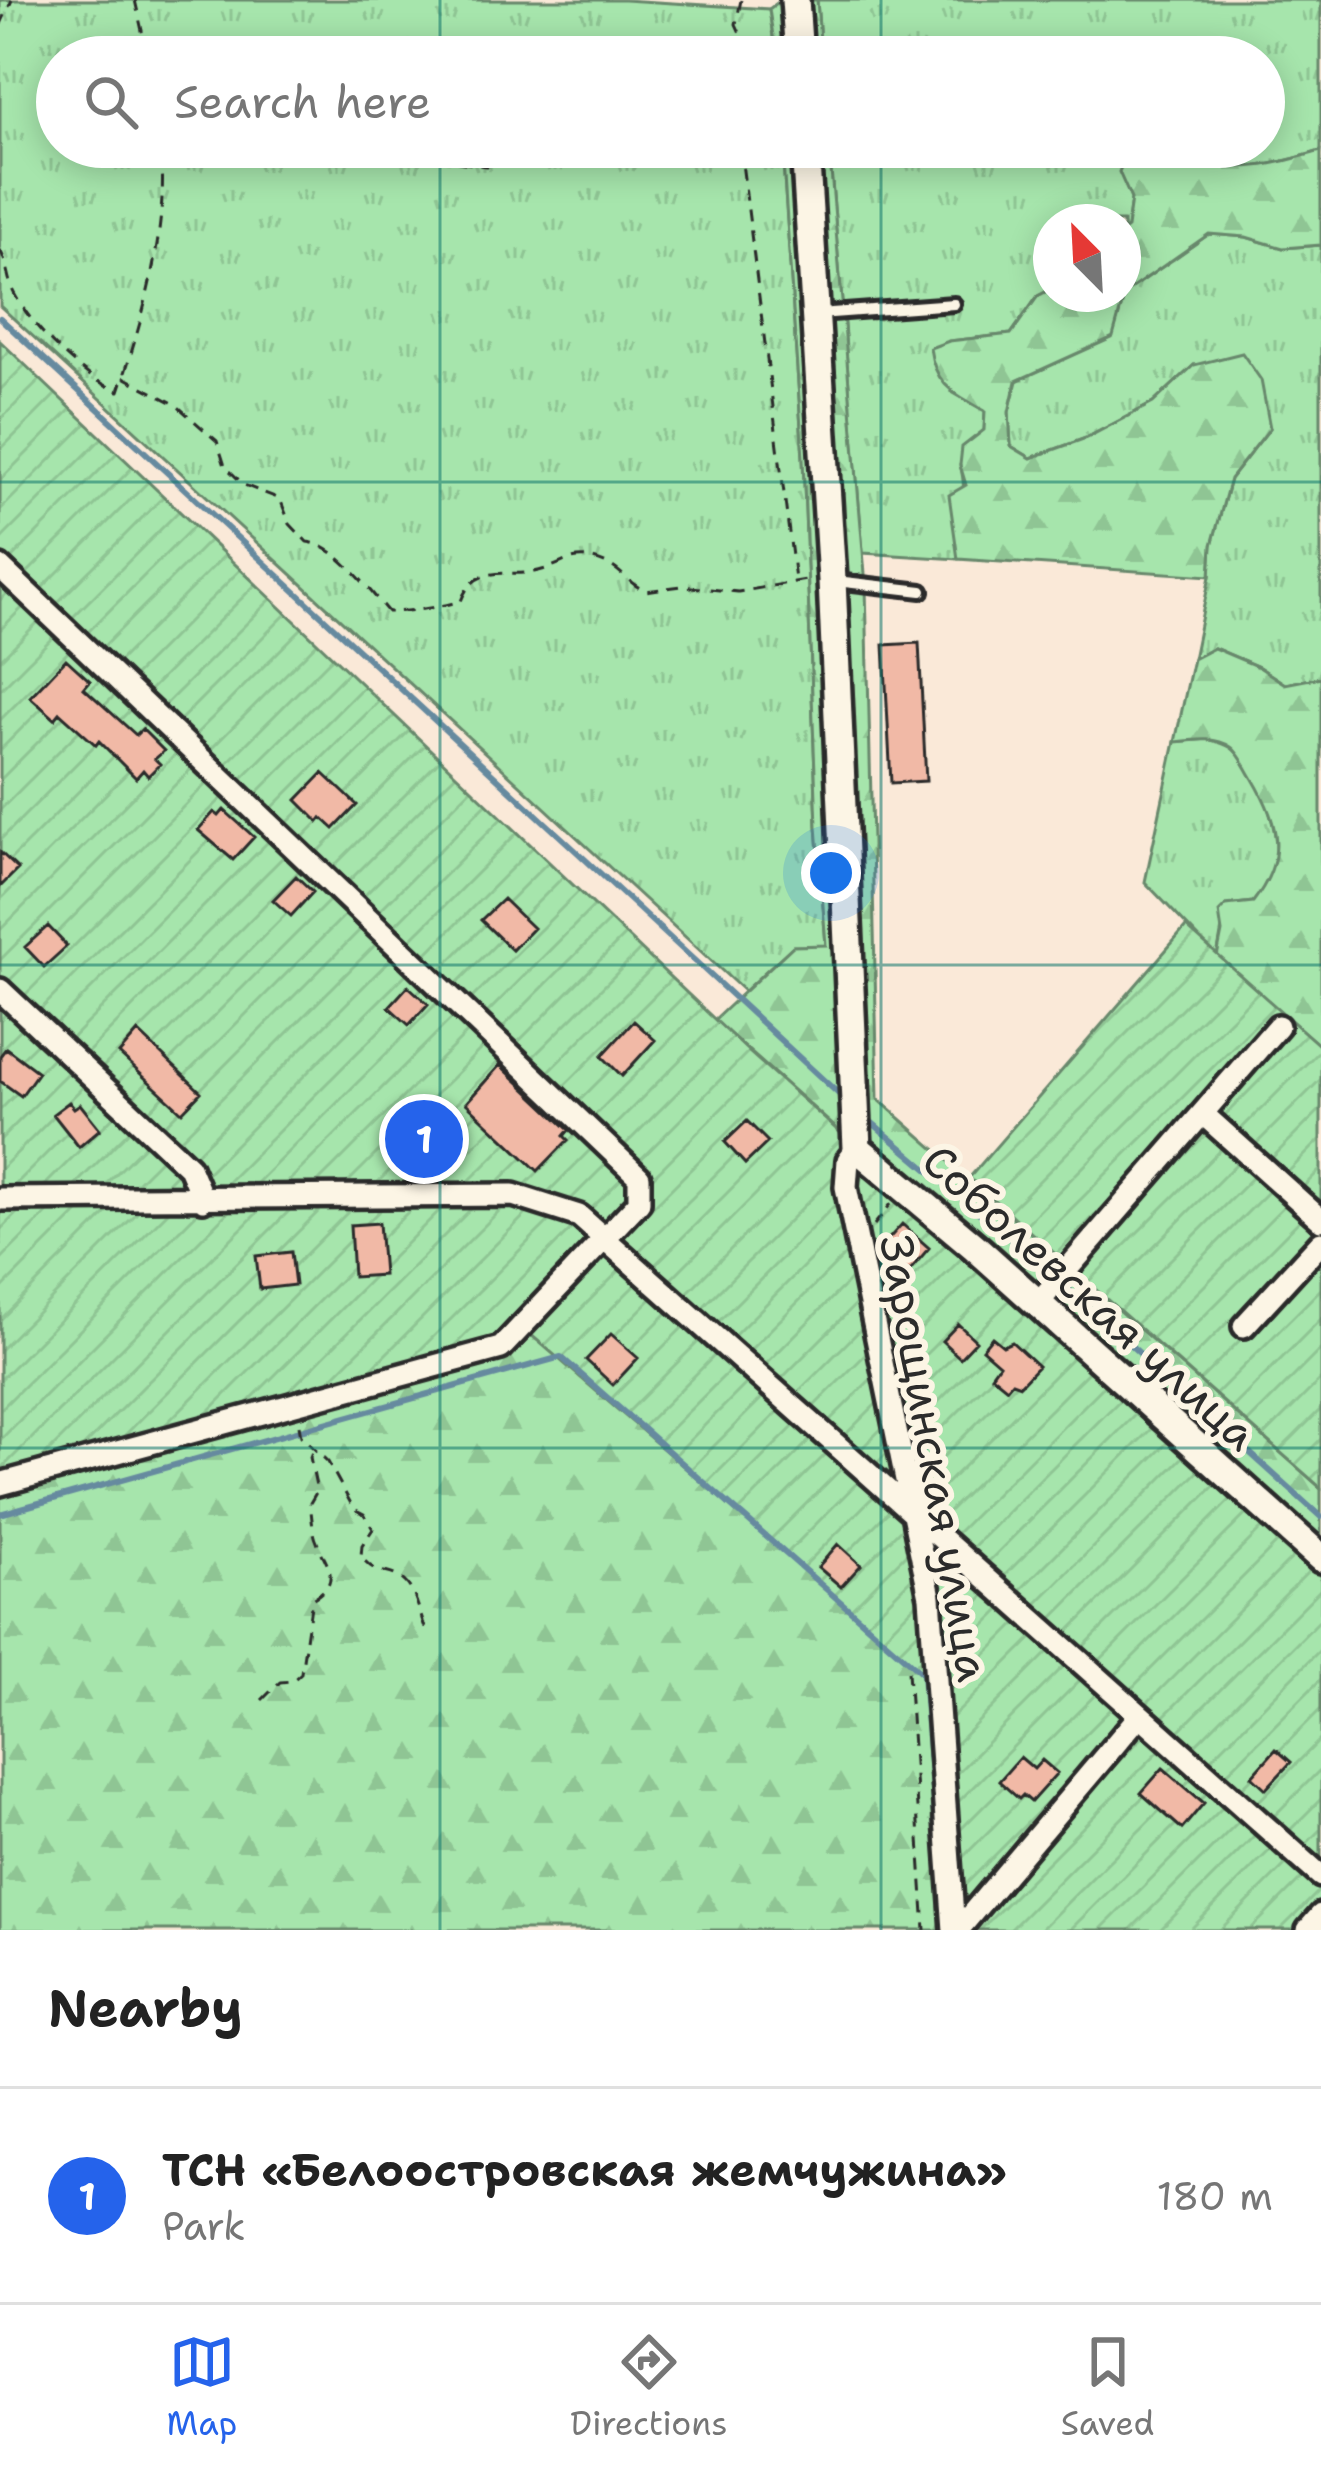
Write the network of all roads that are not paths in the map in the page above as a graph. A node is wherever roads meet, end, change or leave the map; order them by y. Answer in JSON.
{"nodes":[{"id":1,"x":795,"y":0,"type":"edge"},
{"id":2,"x":798,"y":36,"type":"edge"},
{"id":3,"x":806,"y":168,"type":"edge"},
{"id":4,"x":954,"y":304,"type":"dead end"},
{"id":5,"x":815,"y":314,"type":"junction"},
{"id":6,"x":0,"y":567,"type":"edge"},
{"id":7,"x":832,"y":580,"type":"junction"},
{"id":8,"x":922,"y":592,"type":"dead end"},
{"id":9,"x":0,"y":990,"type":"edge"},
{"id":10,"x":1278,"y":1026,"type":"dead end"},
{"id":11,"x":1203,"y":1114,"type":"junction"},
{"id":12,"x":857,"y":1148,"type":"junction"},
{"id":13,"x":0,"y":1199,"type":"edge"},
{"id":14,"x":203,"y":1200,"type":"junction"},
{"id":15,"x":1321,"y":1220,"type":"edge"},
{"id":16,"x":607,"y":1238,"type":"junction"},
{"id":17,"x":1321,"y":1242,"type":"edge"},
{"id":18,"x":1038,"y":1303,"type":"junction"},
{"id":19,"x":1244,"y":1326,"type":"dead end"},
{"id":20,"x":0,"y":1484,"type":"edge"},
{"id":21,"x":914,"y":1518,"type":"junction"},
{"id":22,"x":1321,"y":1558,"type":"edge"},
{"id":23,"x":1139,"y":1716,"type":"junction"},
{"id":24,"x":1321,"y":1876,"type":"edge"},
{"id":25,"x":1321,"y":1915,"type":"edge"},
{"id":26,"x":956,"y":1930,"type":"edge"},
{"id":27,"x":1308,"y":1930,"type":"edge"}],
"edges":[{"from":1,"to":2,"type":"street"},
{"from":3,"to":5,"type":"street"},
{"from":4,"to":5,"type":"lane"},
{"from":5,"to":7,"type":"street"},
{"from":6,"to":16,"type":"street"},
{"from":7,"to":8,"type":"lane"},
{"from":7,"to":12,"type":"street"},
{"from":9,"to":14,"type":"street"},
{"from":10,"to":11,"type":"street"},
{"from":11,"to":15,"type":"street"},
{"from":11,"to":18,"type":"street"},
{"from":12,"to":18,"type":"street","name":"Соболевская улица"},
{"from":12,"to":21,"type":"street","name":"Зарощинская улица"},
{"from":13,"to":14,"type":"street"},
{"from":14,"to":16,"type":"street"},
{"from":16,"to":20,"type":"street"},
{"from":16,"to":21,"type":"street"},
{"from":17,"to":19,"type":"street"},
{"from":18,"to":22,"type":"street","name":"Соболевская улица"},
{"from":21,"to":23,"type":"street"},
{"from":21,"to":26,"type":"street","name":"Зарощинская улица"},
{"from":23,"to":24,"type":"street"},
{"from":23,"to":26,"type":"street"},
{"from":25,"to":27,"type":"street"}]}
